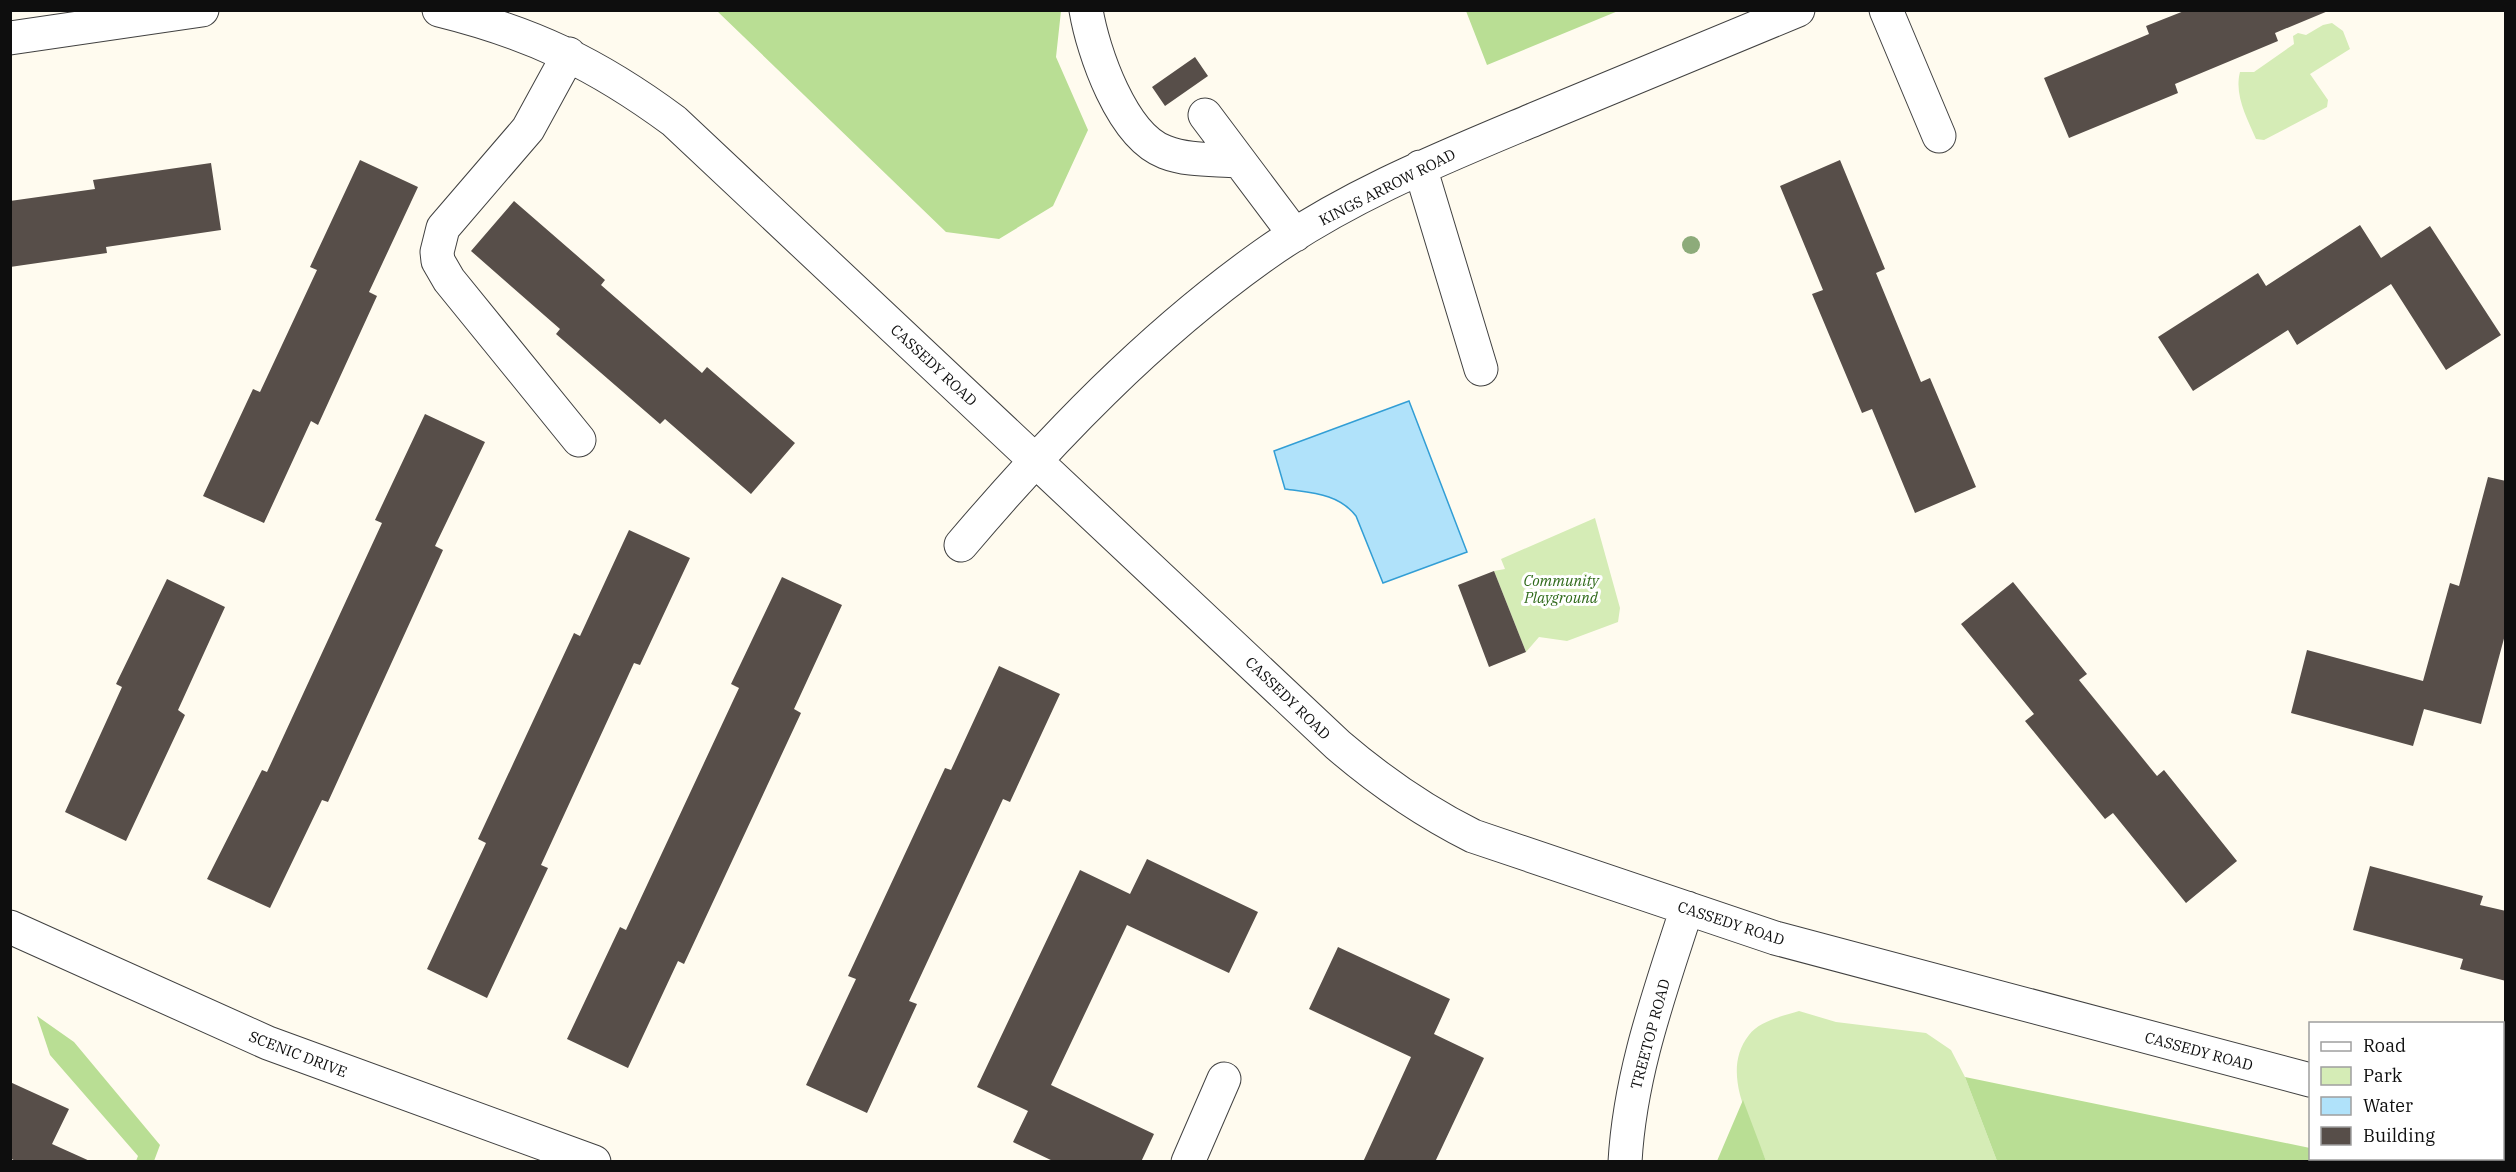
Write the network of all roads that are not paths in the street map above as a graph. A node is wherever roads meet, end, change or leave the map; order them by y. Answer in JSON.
{"nodes":[{"id":1,"x":202,"y":10,"type":"edge"},
{"id":2,"x":439,"y":10,"type":"edge"},
{"id":3,"x":1086,"y":10,"type":"edge"},
{"id":4,"x":1798,"y":10,"type":"edge"},
{"id":5,"x":1886,"y":10,"type":"edge"},
{"id":6,"x":1729,"y":23,"type":"edge"},
{"id":7,"x":10,"y":38,"type":"edge"},
{"id":8,"x":569,"y":54,"type":"junction"},
{"id":9,"x":1205,"y":115,"type":"dead end"},
{"id":10,"x":1939,"y":136,"type":"dead end"},
{"id":11,"x":1238,"y":161,"type":"junction"},
{"id":12,"x":1420,"y":167,"type":"junction"},
{"id":13,"x":1295,"y":235,"type":"junction"},
{"id":14,"x":1481,"y":369,"type":"dead end"},
{"id":15,"x":579,"y":440,"type":"dead end"},
{"id":16,"x":1035,"y":459,"type":"junction"},
{"id":17,"x":961,"y":545,"type":"dead end"},
{"id":18,"x":1687,"y":908,"type":"junction"},
{"id":19,"x":10,"y":927,"type":"edge"},
{"id":20,"x":1224,"y":1078,"type":"dead end"},
{"id":21,"x":2309,"y":1080,"type":"edge"},
{"id":22,"x":553,"y":1156,"type":"edge"},
{"id":23,"x":594,"y":1161,"type":"edge"},
{"id":24,"x":1188,"y":1161,"type":"edge"},
{"id":25,"x":1625,"y":1161,"type":"edge"}],
"edges":[{"from":1,"to":7,"type":"street"},
{"from":2,"to":8,"type":"street","name":"CASSEDY ROAD"},
{"from":3,"to":11,"type":"street"},
{"from":4,"to":6,"type":"street","name":"KINGS ARROW ROAD"},
{"from":5,"to":10,"type":"street"},
{"from":6,"to":12,"type":"street","name":"KINGS ARROW ROAD"},
{"from":8,"to":15,"type":"street"},
{"from":8,"to":16,"type":"street","name":"CASSEDY ROAD"},
{"from":9,"to":11,"type":"street"},
{"from":11,"to":13,"type":"street"},
{"from":12,"to":13,"type":"street","name":"KINGS ARROW ROAD"},
{"from":12,"to":14,"type":"street"},
{"from":13,"to":16,"type":"street","name":"KINGS ARROW ROAD"},
{"from":16,"to":17,"type":"street","name":"KINGS ARROW ROAD"},
{"from":16,"to":18,"type":"street","name":"CASSEDY ROAD"},
{"from":18,"to":21,"type":"street","name":"CASSEDY ROAD"},
{"from":18,"to":25,"type":"street","name":"TREETOP ROAD"},
{"from":19,"to":22,"type":"street","name":"SCENIC DRIVE"},
{"from":20,"to":24,"type":"street"},
{"from":22,"to":23,"type":"street","name":"SCENIC DRIVE"}]}
